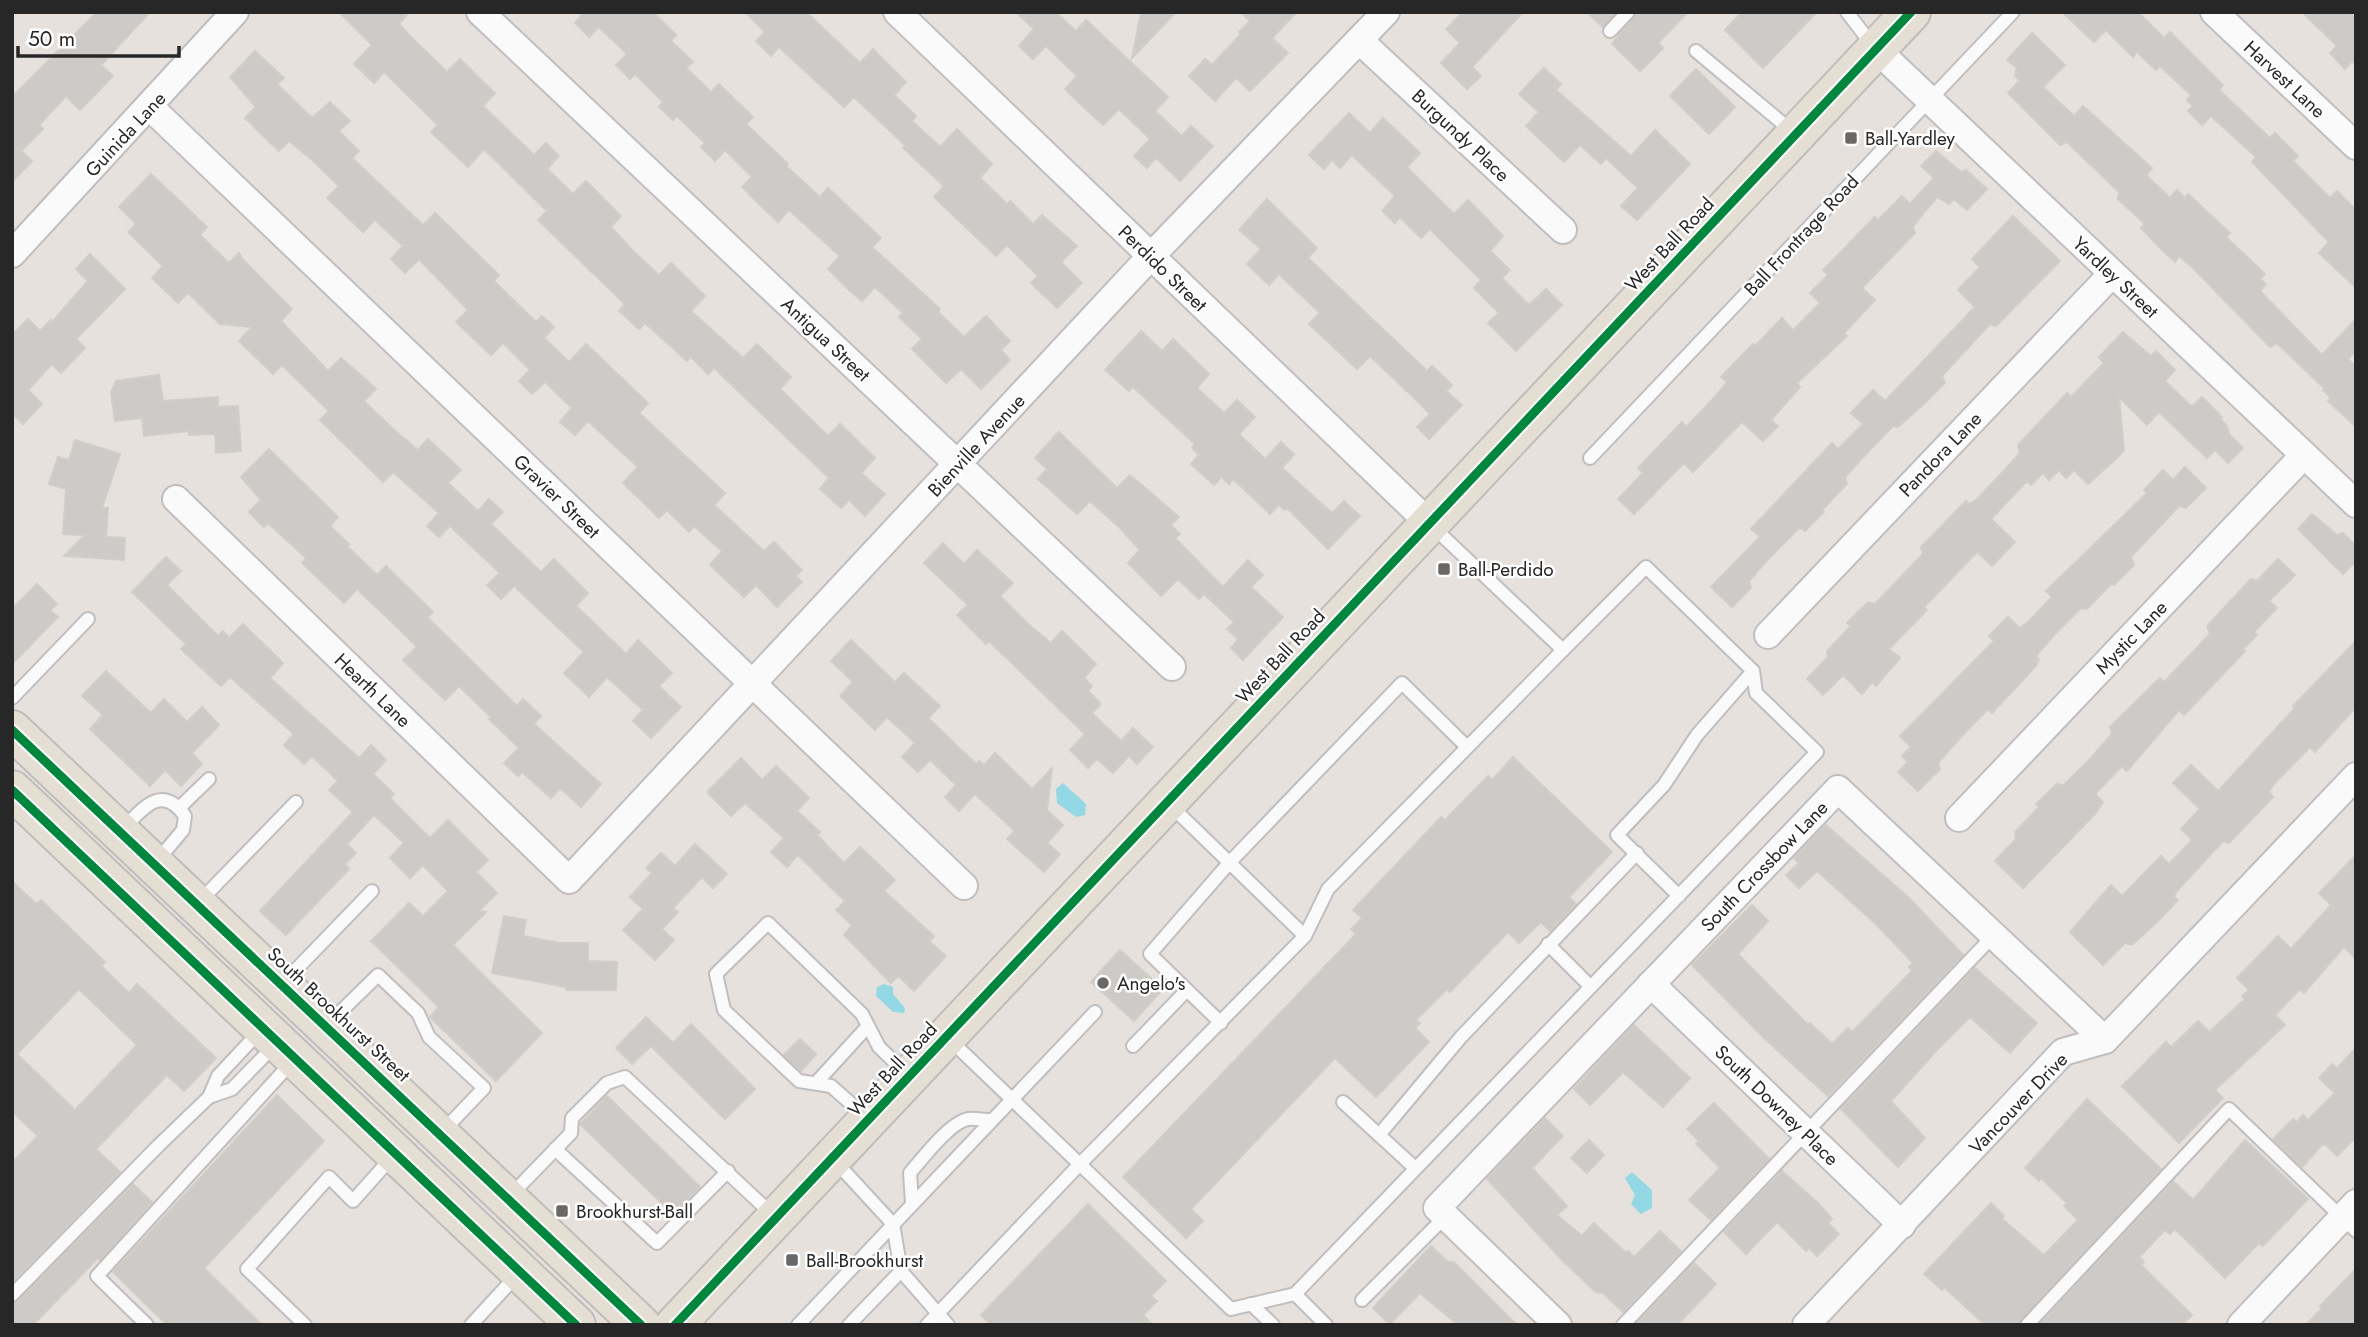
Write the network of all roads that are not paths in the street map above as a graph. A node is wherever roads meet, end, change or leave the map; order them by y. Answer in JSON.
{"nodes":[{"id":1,"x":235,"y":12,"type":"edge"},
{"id":2,"x":480,"y":12,"type":"edge"},
{"id":3,"x":897,"y":12,"type":"edge"},
{"id":4,"x":1386,"y":12,"type":"edge"},
{"id":5,"x":1628,"y":12,"type":"edge"},
{"id":6,"x":1847,"y":12,"type":"edge"},
{"id":7,"x":1911,"y":12,"type":"edge"},
{"id":8,"x":2013,"y":12,"type":"edge"},
{"id":9,"x":2214,"y":12,"type":"edge"},
{"id":10,"x":1610,"y":31,"type":"dead end"},
{"id":11,"x":1359,"y":40,"type":"junction"},
{"id":12,"x":1876,"y":49,"type":"junction"},
{"id":13,"x":1696,"y":51,"type":"dead end"},
{"id":14,"x":1929,"y":100,"type":"junction"},
{"id":15,"x":150,"y":107,"type":"junction"},
{"id":16,"x":1796,"y":134,"type":"junction"},
{"id":17,"x":2356,"y":146,"type":"edge"},
{"id":18,"x":1563,"y":230,"type":"dead end"},
{"id":19,"x":12,"y":254,"type":"edge"},
{"id":20,"x":1151,"y":256,"type":"junction"},
{"id":21,"x":2112,"y":274,"type":"junction"},
{"id":22,"x":2304,"y":455,"type":"junction"},
{"id":23,"x":1590,"y":458,"type":"dead end"},
{"id":24,"x":959,"y":464,"type":"junction"},
{"id":25,"x":176,"y":499,"type":"dead end"},
{"id":26,"x":2356,"y":504,"type":"edge"},
{"id":27,"x":1429,"y":523,"type":"junction"},
{"id":28,"x":88,"y":619,"type":"dead end"},
{"id":29,"x":1768,"y":635,"type":"dead end"},
{"id":30,"x":1563,"y":650,"type":"junction"},
{"id":31,"x":1172,"y":667,"type":"dead end"},
{"id":32,"x":1754,"y":671,"type":"junction"},
{"id":33,"x":753,"y":684,"type":"junction"},
{"id":34,"x":12,"y":698,"type":"edge"},
{"id":35,"x":12,"y":730,"type":"edge"},
{"id":36,"x":1467,"y":747,"type":"junction"},
{"id":37,"x":2356,"y":776,"type":"edge"},
{"id":38,"x":209,"y":779,"type":"dead end"},
{"id":39,"x":12,"y":780,"type":"edge"},
{"id":40,"x":12,"y":790,"type":"edge"},
{"id":41,"x":296,"y":802,"type":"dead end"},
{"id":42,"x":1167,"y":802,"type":"junction"},
{"id":43,"x":179,"y":808,"type":"junction"},
{"id":44,"x":1959,"y":818,"type":"dead end"},
{"id":45,"x":121,"y":832,"type":"junction"},
{"id":46,"x":1637,"y":853,"type":"junction"},
{"id":47,"x":1230,"y":862,"type":"junction"},
{"id":48,"x":154,"y":863,"type":"junction"},
{"id":49,"x":569,"y":880,"type":"joint"},
{"id":50,"x":964,"y":886,"type":"dead end"},
{"id":51,"x":372,"y":891,"type":"dead end"},
{"id":52,"x":1679,"y":896,"type":"junction"},
{"id":53,"x":197,"y":904,"type":"junction"},
{"id":54,"x":1994,"y":935,"type":"junction"},
{"id":55,"x":1305,"y":936,"type":"junction"},
{"id":56,"x":1548,"y":944,"type":"junction"},
{"id":57,"x":282,"y":984,"type":"junction"},
{"id":58,"x":1651,"y":984,"type":"junction"},
{"id":59,"x":1590,"y":986,"type":"junction"},
{"id":60,"x":1187,"y":990,"type":"junction"},
{"id":61,"x":1096,"y":1012,"type":"dead end"},
{"id":62,"x":1221,"y":1023,"type":"junction"},
{"id":63,"x":326,"y":1026,"type":"junction"},
{"id":64,"x":868,"y":1026,"type":"junction"},
{"id":65,"x":947,"y":1037,"type":"junction"},
{"id":66,"x":2105,"y":1040,"type":"junction"},
{"id":67,"x":278,"y":1043,"type":"junction"},
{"id":68,"x":1133,"y":1046,"type":"dead end"},
{"id":69,"x":909,"y":1076,"type":"junction"},
{"id":70,"x":816,"y":1083,"type":"junction"},
{"id":71,"x":209,"y":1097,"type":"junction"},
{"id":72,"x":1011,"y":1098,"type":"junction"},
{"id":73,"x":1343,"y":1102,"type":"dead end"},
{"id":74,"x":869,"y":1119,"type":"junction"},
{"id":75,"x":990,"y":1120,"type":"junction"},
{"id":76,"x":1806,"y":1133,"type":"junction"},
{"id":77,"x":440,"y":1134,"type":"junction"},
{"id":78,"x":1379,"y":1135,"type":"junction"},
{"id":79,"x":555,"y":1149,"type":"junction"},
{"id":80,"x":394,"y":1154,"type":"junction"},
{"id":81,"x":832,"y":1158,"type":"junction"},
{"id":82,"x":1079,"y":1165,"type":"junction"},
{"id":83,"x":1415,"y":1168,"type":"junction"},
{"id":84,"x":728,"y":1171,"type":"junction"},
{"id":85,"x":508,"y":1198,"type":"junction"},
{"id":86,"x":912,"y":1203,"type":"junction"},
{"id":87,"x":1441,"y":1213,"type":"junction"},
{"id":88,"x":2351,"y":1217,"type":"edge"},
{"id":89,"x":776,"y":1218,"type":"junction"},
{"id":90,"x":893,"y":1224,"type":"junction"},
{"id":91,"x":1902,"y":1225,"type":"junction"},
{"id":92,"x":901,"y":1271,"type":"junction"},
{"id":93,"x":520,"y":1272,"type":"junction"},
{"id":94,"x":1295,"y":1294,"type":"junction"},
{"id":95,"x":12,"y":1295,"type":"edge"},
{"id":96,"x":1362,"y":1300,"type":"dead end"},
{"id":97,"x":1251,"y":1304,"type":"junction"},
{"id":98,"x":937,"y":1315,"type":"junction"},
{"id":99,"x":147,"y":1325,"type":"edge"},
{"id":100,"x":304,"y":1325,"type":"edge"},
{"id":101,"x":471,"y":1325,"type":"edge"},
{"id":102,"x":576,"y":1325,"type":"edge"},
{"id":103,"x":640,"y":1325,"type":"edge"},
{"id":104,"x":675,"y":1325,"type":"edge"},
{"id":105,"x":798,"y":1325,"type":"edge"},
{"id":106,"x":849,"y":1325,"type":"edge"},
{"id":107,"x":927,"y":1325,"type":"edge"},
{"id":108,"x":948,"y":1325,"type":"edge"},
{"id":109,"x":1273,"y":1325,"type":"edge"},
{"id":110,"x":1326,"y":1325,"type":"edge"},
{"id":111,"x":1558,"y":1325,"type":"edge"},
{"id":112,"x":1623,"y":1325,"type":"edge"},
{"id":113,"x":1806,"y":1325,"type":"edge"},
{"id":114,"x":2027,"y":1325,"type":"edge"},
{"id":115,"x":2241,"y":1325,"type":"edge"}],
"edges":[{"from":1,"to":15,"type":"street","name":"Guinida Lane"},
{"from":2,"to":24,"type":"street","name":"Antigua Street"},
{"from":3,"to":20,"type":"street","name":"Perdido Street"},
{"from":4,"to":11,"type":"street","name":"Bienville Avenue"},
{"from":5,"to":10,"type":"lane"},
{"from":6,"to":12,"type":"lane"},
{"from":7,"to":12,"type":"main road","name":"West Ball Road"},
{"from":8,"to":14,"type":"lane","name":"Ball Frontrage Road"},
{"from":9,"to":17,"type":"street","name":"Harvest Lane"},
{"from":11,"to":18,"type":"street","name":"Burgundy Place"},
{"from":11,"to":20,"type":"street","name":"Bienville Avenue"},
{"from":12,"to":14,"type":"street","name":"Yardley Street"},
{"from":12,"to":16,"type":"main road","name":"West Ball Road"},
{"from":13,"to":16,"type":"lane"},
{"from":14,"to":21,"type":"street","name":"Yardley Street"},
{"from":14,"to":23,"type":"lane","name":"Ball Frontrage Road"},
{"from":15,"to":19,"type":"street","name":"Guinida Lane"},
{"from":15,"to":33,"type":"street","name":"Gravier Street"},
{"from":16,"to":27,"type":"main road","name":"West Ball Road"},
{"from":20,"to":24,"type":"street","name":"Bienville Avenue"},
{"from":20,"to":27,"type":"street","name":"Perdido Street"},
{"from":21,"to":22,"type":"street","name":"Yardley Street"},
{"from":21,"to":29,"type":"street","name":"Pandora Lane"},
{"from":22,"to":26,"type":"street","name":"Yardley Street"},
{"from":22,"to":44,"type":"street","name":"Mystic Lane"},
{"from":24,"to":31,"type":"street","name":"Antigua Street"},
{"from":24,"to":33,"type":"street","name":"Bienville Avenue"},
{"from":25,"to":49,"type":"street","name":"Hearth Lane"},
{"from":27,"to":30,"type":"lane"},
{"from":27,"to":42,"type":"main road","name":"West Ball Road"},
{"from":28,"to":34,"type":"lane"},
{"from":30,"to":32,"type":"lane"},
{"from":30,"to":36,"type":"lane"},
{"from":32,"to":46,"type":"lane"},
{"from":32,"to":52,"type":"lane"},
{"from":33,"to":49,"type":"street","name":"Bienville Avenue"},
{"from":33,"to":50,"type":"street","name":"Gravier Street"},
{"from":35,"to":45,"type":"main road","name":"South Brookhurst Street"},
{"from":36,"to":47,"type":"lane"},
{"from":36,"to":55,"type":"lane"},
{"from":37,"to":66,"type":"street"},
{"from":38,"to":43,"type":"lane"},
{"from":39,"to":48,"type":"main road"},
{"from":40,"to":67,"type":"main road"},
{"from":41,"to":53,"type":"lane"},
{"from":42,"to":47,"type":"lane"},
{"from":42,"to":65,"type":"main road","name":"West Ball Road"},
{"from":43,"to":45,"type":"lane"},
{"from":43,"to":48,"type":"lane"},
{"from":45,"to":48,"type":"main road","name":"South Brookhurst Street"},
{"from":46,"to":52,"type":"lane"},
{"from":46,"to":56,"type":"lane"},
{"from":47,"to":55,"type":"lane"},
{"from":47,"to":60,"type":"lane"},
{"from":48,"to":53,"type":"main road","name":"South Brookhurst Street"},
{"from":51,"to":57,"type":"lane"},
{"from":52,"to":59,"type":"lane"},
{"from":53,"to":57,"type":"main road","name":"South Brookhurst Street"},
{"from":54,"to":58,"type":"street","name":"South Crossbow Lane"},
{"from":54,"to":66,"type":"street","name":"South Crossbow Lane"},
{"from":54,"to":76,"type":"lane"},
{"from":55,"to":62,"type":"lane"},
{"from":56,"to":59,"type":"lane"},
{"from":56,"to":78,"type":"lane"},
{"from":57,"to":63,"type":"main road","name":"South Brookhurst Street"},
{"from":58,"to":76,"type":"street","name":"South Downey Place"},
{"from":58,"to":87,"type":"street","name":"South Crossbow Lane"},
{"from":59,"to":83,"type":"lane"},
{"from":60,"to":62,"type":"lane"},
{"from":60,"to":68,"type":"lane"},
{"from":61,"to":72,"type":"lane"},
{"from":62,"to":82,"type":"lane"},
{"from":63,"to":77,"type":"main road","name":"South Brookhurst Street"},
{"from":63,"to":77,"type":"lane"},
{"from":64,"to":69,"type":"lane"},
{"from":64,"to":70,"type":"lane"},
{"from":64,"to":70,"type":"lane"},
{"from":65,"to":69,"type":"main road","name":"West Ball Road"},
{"from":65,"to":72,"type":"lane"},
{"from":66,"to":91,"type":"street","name":"Vancouver Drive"},
{"from":67,"to":71,"type":"lane"},
{"from":67,"to":71,"type":"lane"},
{"from":67,"to":80,"type":"main road"},
{"from":67,"to":99,"type":"lane"},
{"from":69,"to":74,"type":"main road","name":"West Ball Road"},
{"from":70,"to":74,"type":"lane"},
{"from":71,"to":95,"type":"lane"},
{"from":72,"to":75,"type":"lane"},
{"from":72,"to":82,"type":"lane"},
{"from":73,"to":78,"type":"lane"},
{"from":74,"to":81,"type":"main road","name":"West Ball Road"},
{"from":75,"to":86,"type":"lane"},
{"from":75,"to":86,"type":"lane"},
{"from":76,"to":91,"type":"street","name":"South Downey Place"},
{"from":76,"to":112,"type":"lane"},
{"from":77,"to":85,"type":"main road","name":"South Brookhurst Street"},
{"from":78,"to":83,"type":"lane"},
{"from":79,"to":84,"type":"lane"},
{"from":79,"to":84,"type":"lane"},
{"from":79,"to":85,"type":"lane"},
{"from":80,"to":93,"type":"main road"},
{"from":80,"to":100,"type":"lane"},
{"from":81,"to":89,"type":"main road","name":"West Ball Road"},
{"from":81,"to":90,"type":"lane"},
{"from":82,"to":97,"type":"lane"},
{"from":82,"to":98,"type":"lane"},
{"from":83,"to":94,"type":"lane"},
{"from":84,"to":89,"type":"lane"},
{"from":85,"to":103,"type":"main road","name":"South Brookhurst Street"},
{"from":86,"to":90,"type":"lane"},
{"from":87,"to":96,"type":"lane"},
{"from":87,"to":111,"type":"street"},
{"from":88,"to":114,"type":"lane"},
{"from":88,"to":115,"type":"street"},
{"from":89,"to":104,"type":"main road","name":"West Ball Road"},
{"from":90,"to":92,"type":"lane"},
{"from":90,"to":105,"type":"lane"},
{"from":91,"to":113,"type":"street","name":"Vancouver Drive"},
{"from":92,"to":98,"type":"lane"},
{"from":92,"to":106,"type":"lane"},
{"from":93,"to":101,"type":"lane"},
{"from":93,"to":102,"type":"main road"},
{"from":94,"to":97,"type":"lane"},
{"from":94,"to":110,"type":"lane"},
{"from":97,"to":109,"type":"lane"},
{"from":98,"to":107,"type":"lane"},
{"from":98,"to":108,"type":"lane"}]}
